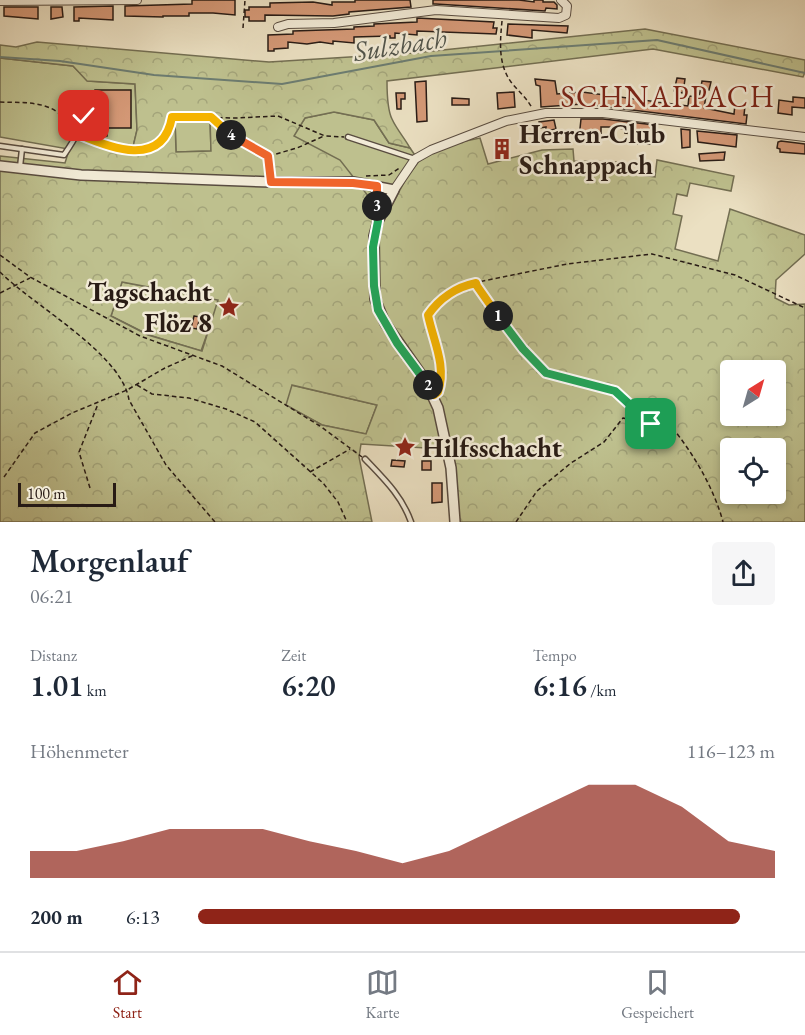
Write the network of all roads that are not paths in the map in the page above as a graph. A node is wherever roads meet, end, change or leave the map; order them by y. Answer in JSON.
{"nodes":[{"id":1,"x":137,"y":0,"type":"edge"},
{"id":2,"x":561,"y":0,"type":"edge"},
{"id":3,"x":0,"y":1,"type":"edge"},
{"id":4,"x":278,"y":27,"type":"dead end"},
{"id":5,"x":84,"y":107,"type":"dead end"},
{"id":6,"x":348,"y":137,"type":"road end"},
{"id":7,"x":805,"y":137,"type":"edge"},
{"id":8,"x":0,"y":146,"type":"edge"},
{"id":9,"x":22,"y":148,"type":"junction"},
{"id":10,"x":412,"y":158,"type":"junction"},
{"id":11,"x":0,"y":166,"type":"edge"},
{"id":12,"x":24,"y":168,"type":"junction"},
{"id":13,"x":394,"y":190,"type":"junction"},
{"id":14,"x":365,"y":459,"type":"road end"},
{"id":15,"x":411,"y":522,"type":"edge"},
{"id":16,"x":455,"y":522,"type":"edge"}],
"edges":[{"from":1,"to":3,"type":"street"},
{"from":2,"to":4,"type":"street"},
{"from":5,"to":9,"type":"lane"},
{"from":6,"to":10,"type":"lane"},
{"from":7,"to":10,"type":"street"},
{"from":8,"to":9,"type":"lane"},
{"from":9,"to":12,"type":"lane"},
{"from":10,"to":13,"type":"street"},
{"from":11,"to":12,"type":"street"},
{"from":12,"to":13,"type":"street"},
{"from":13,"to":16,"type":"street"},
{"from":14,"to":15,"type":"lane"}]}
